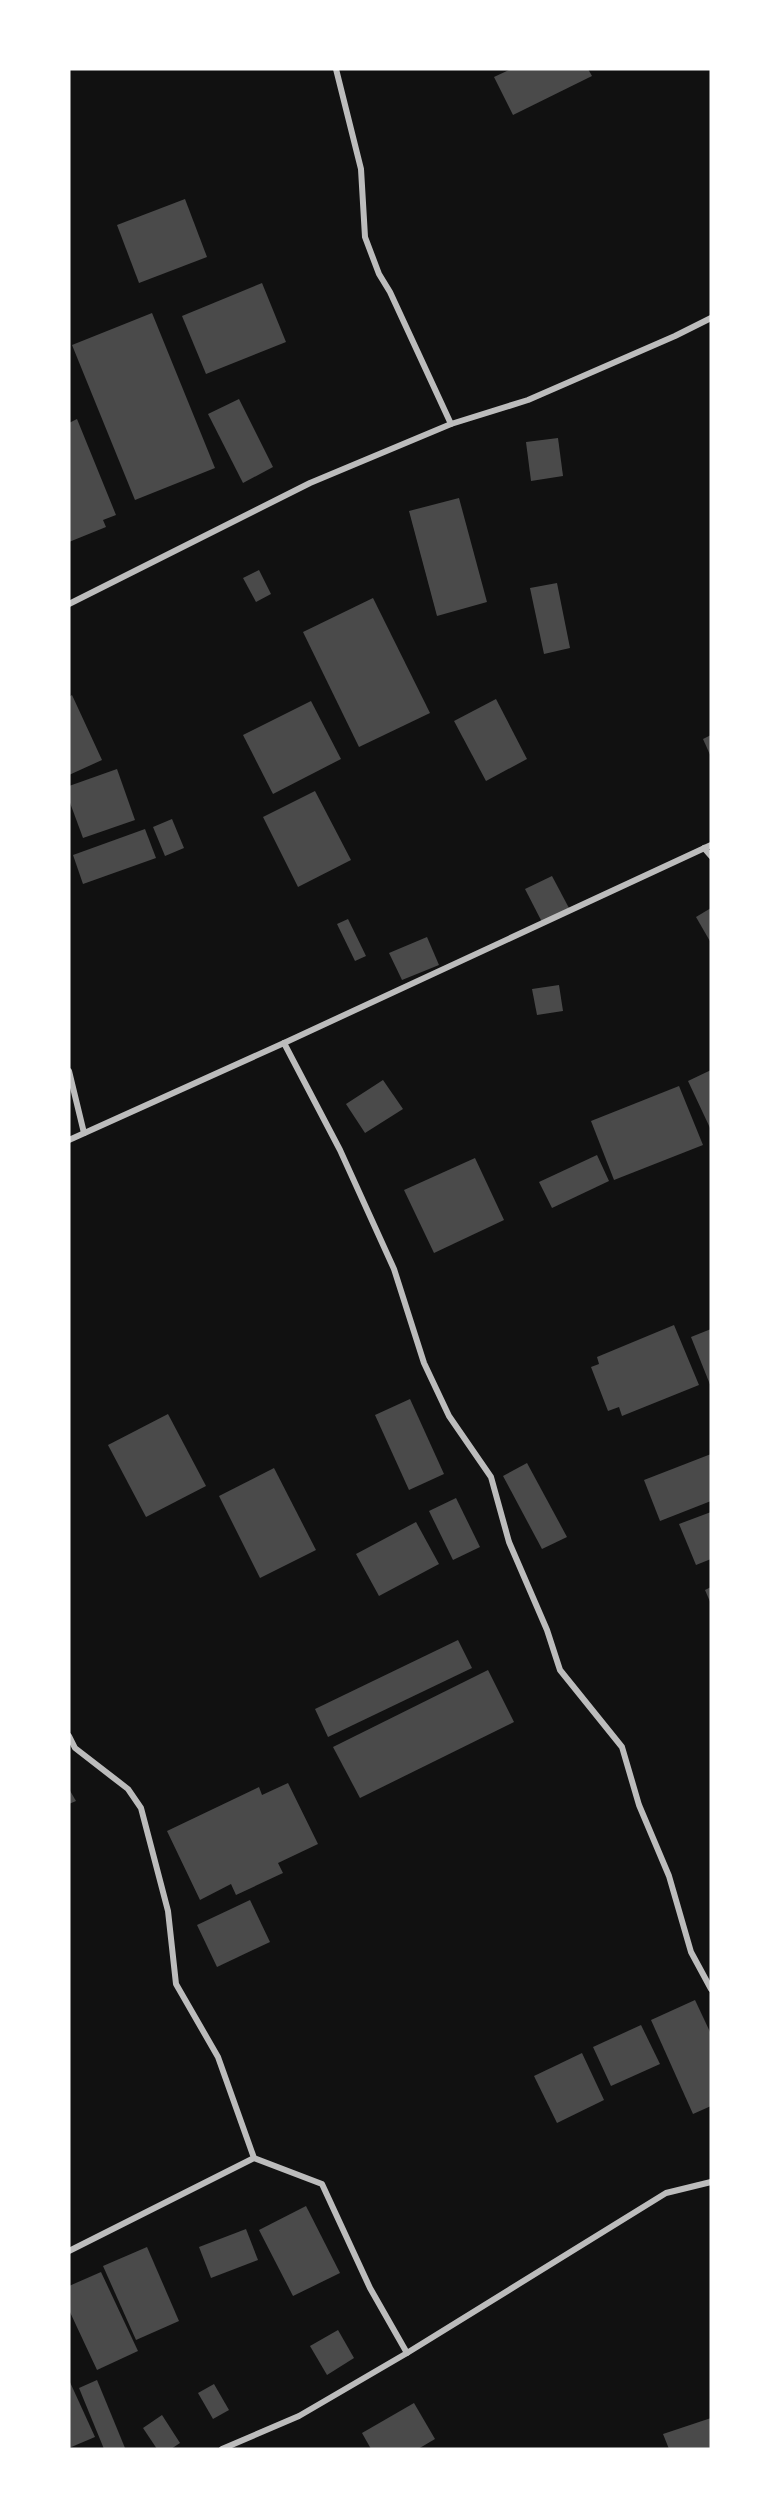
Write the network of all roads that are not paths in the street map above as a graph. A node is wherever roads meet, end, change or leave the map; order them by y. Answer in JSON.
{"nodes":[{"id":1,"x":336,"y":69,"type":"edge"},
{"id":2,"x":711,"y":318,"type":"edge"},
{"id":3,"x":451,"y":424,"type":"junction"},
{"id":4,"x":69,"y":604,"type":"edge"},
{"id":5,"x":711,"y":845,"type":"edge"},
{"id":6,"x":704,"y":848,"type":"junction"},
{"id":7,"x":711,"y":856,"type":"edge"},
{"id":8,"x":284,"y":1044,"type":"junction"},
{"id":9,"x":69,"y":1071,"type":"edge"},
{"id":10,"x":84,"y":1133,"type":"junction"},
{"id":11,"x":69,"y":1140,"type":"edge"},
{"id":12,"x":69,"y":1737,"type":"edge"},
{"id":13,"x":711,"y":1989,"type":"edge"},
{"id":14,"x":254,"y":2158,"type":"junction"},
{"id":15,"x":711,"y":2182,"type":"edge"},
{"id":16,"x":69,"y":2251,"type":"edge"},
{"id":17,"x":407,"y":2353,"type":"junction"},
{"id":18,"x":222,"y":2449,"type":"edge"}],
"edges":[{"from":1,"to":3,"type":"street"},
{"from":2,"to":3,"type":"street"},
{"from":3,"to":4,"type":"street"},
{"from":5,"to":6,"type":"street"},
{"from":6,"to":7,"type":"street"},
{"from":6,"to":8,"type":"street"},
{"from":8,"to":10,"type":"street"},
{"from":8,"to":13,"type":"street"},
{"from":9,"to":10,"type":"street"},
{"from":10,"to":11,"type":"street"},
{"from":12,"to":14,"type":"street"},
{"from":14,"to":16,"type":"street"},
{"from":14,"to":17,"type":"street"},
{"from":15,"to":17,"type":"street"},
{"from":17,"to":18,"type":"street"}]}
